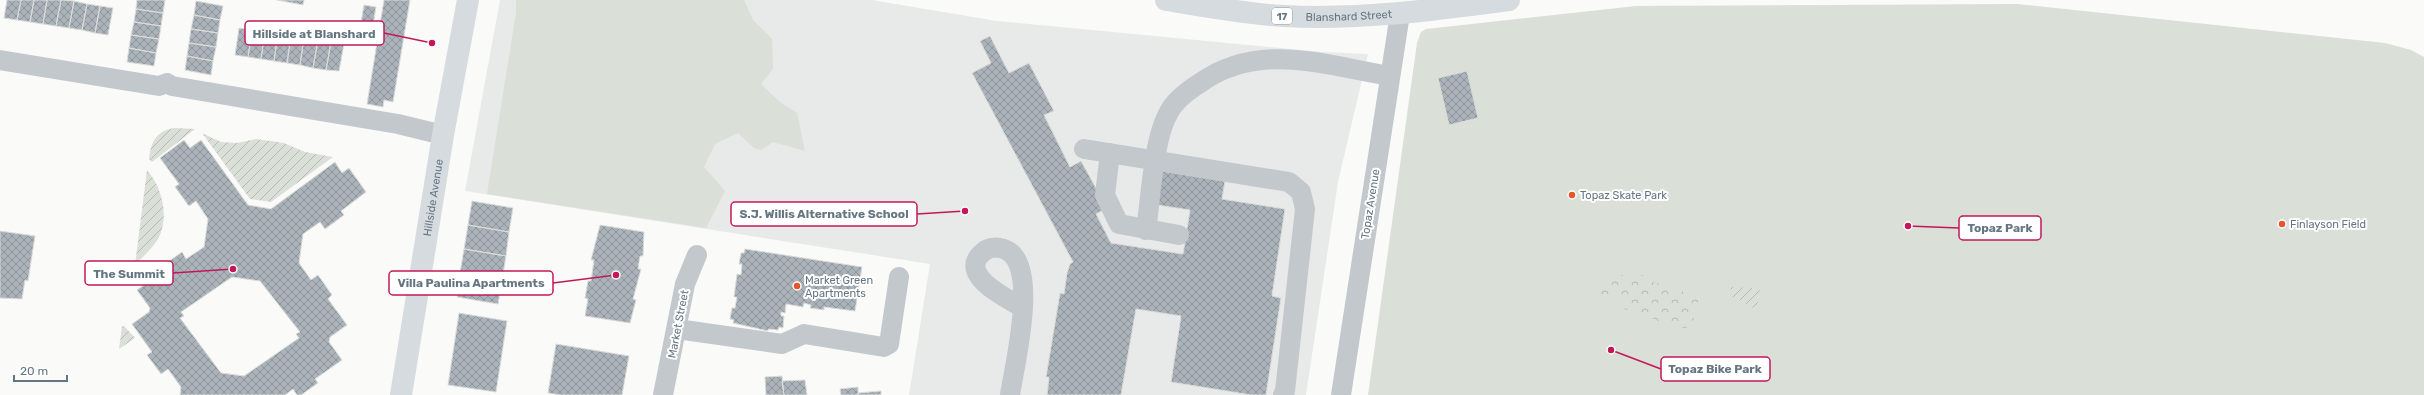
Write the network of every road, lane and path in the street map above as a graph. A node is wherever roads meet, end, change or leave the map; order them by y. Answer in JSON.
{"nodes":[{"id":1,"x":1166,"y":0,"type":"edge"},
{"id":2,"x":1509,"y":0,"type":"edge"},
{"id":3,"x":467,"y":3,"type":"edge"},
{"id":4,"x":1400,"y":14,"type":"junction"},
{"id":5,"x":0,"y":60,"type":"edge"},
{"id":6,"x":1390,"y":76,"type":"junction"},
{"id":7,"x":443,"y":135,"type":"junction"},
{"id":8,"x":1084,"y":149,"type":"dead end"},
{"id":9,"x":1110,"y":153,"type":"junction"},
{"id":10,"x":1156,"y":161,"type":"junction"},
{"id":11,"x":1146,"y":230,"type":"junction"},
{"id":12,"x":1179,"y":235,"type":"dead end"},
{"id":13,"x":697,"y":255,"type":"dead end"},
{"id":14,"x":899,"y":277,"type":"dead end"},
{"id":15,"x":1023,"y":308,"type":"dead end"},
{"id":16,"x":677,"y":329,"type":"junction"},
{"id":17,"x":401,"y":395,"type":"edge"},
{"id":18,"x":663,"y":395,"type":"edge"},
{"id":19,"x":1010,"y":395,"type":"edge"},
{"id":20,"x":1283,"y":395,"type":"edge"},
{"id":21,"x":1341,"y":395,"type":"edge"}],
"edges":[{"from":1,"to":4,"type":"main road","name":"Blanshard Street","number":"17"},
{"from":2,"to":4,"type":"main road","name":"Blanshard Street","number":"17"},
{"from":3,"to":7,"type":"main road","name":"Hillside Avenue"},
{"from":4,"to":6,"type":"street","name":"Topaz Avenue"},
{"from":5,"to":7,"type":"street"},
{"from":6,"to":10,"type":"street"},
{"from":6,"to":21,"type":"street","name":"Topaz Avenue"},
{"from":7,"to":17,"type":"main road","name":"Hillside Avenue"},
{"from":8,"to":9,"type":"street"},
{"from":9,"to":10,"type":"street"},
{"from":9,"to":11,"type":"street"},
{"from":10,"to":11,"type":"street"},
{"from":10,"to":20,"type":"street"},
{"from":11,"to":12,"type":"street"},
{"from":13,"to":16,"type":"street","name":"Market Street"},
{"from":14,"to":16,"type":"street"},
{"from":15,"to":19,"type":"street"},
{"from":16,"to":18,"type":"street","name":"Market Street"}]}
